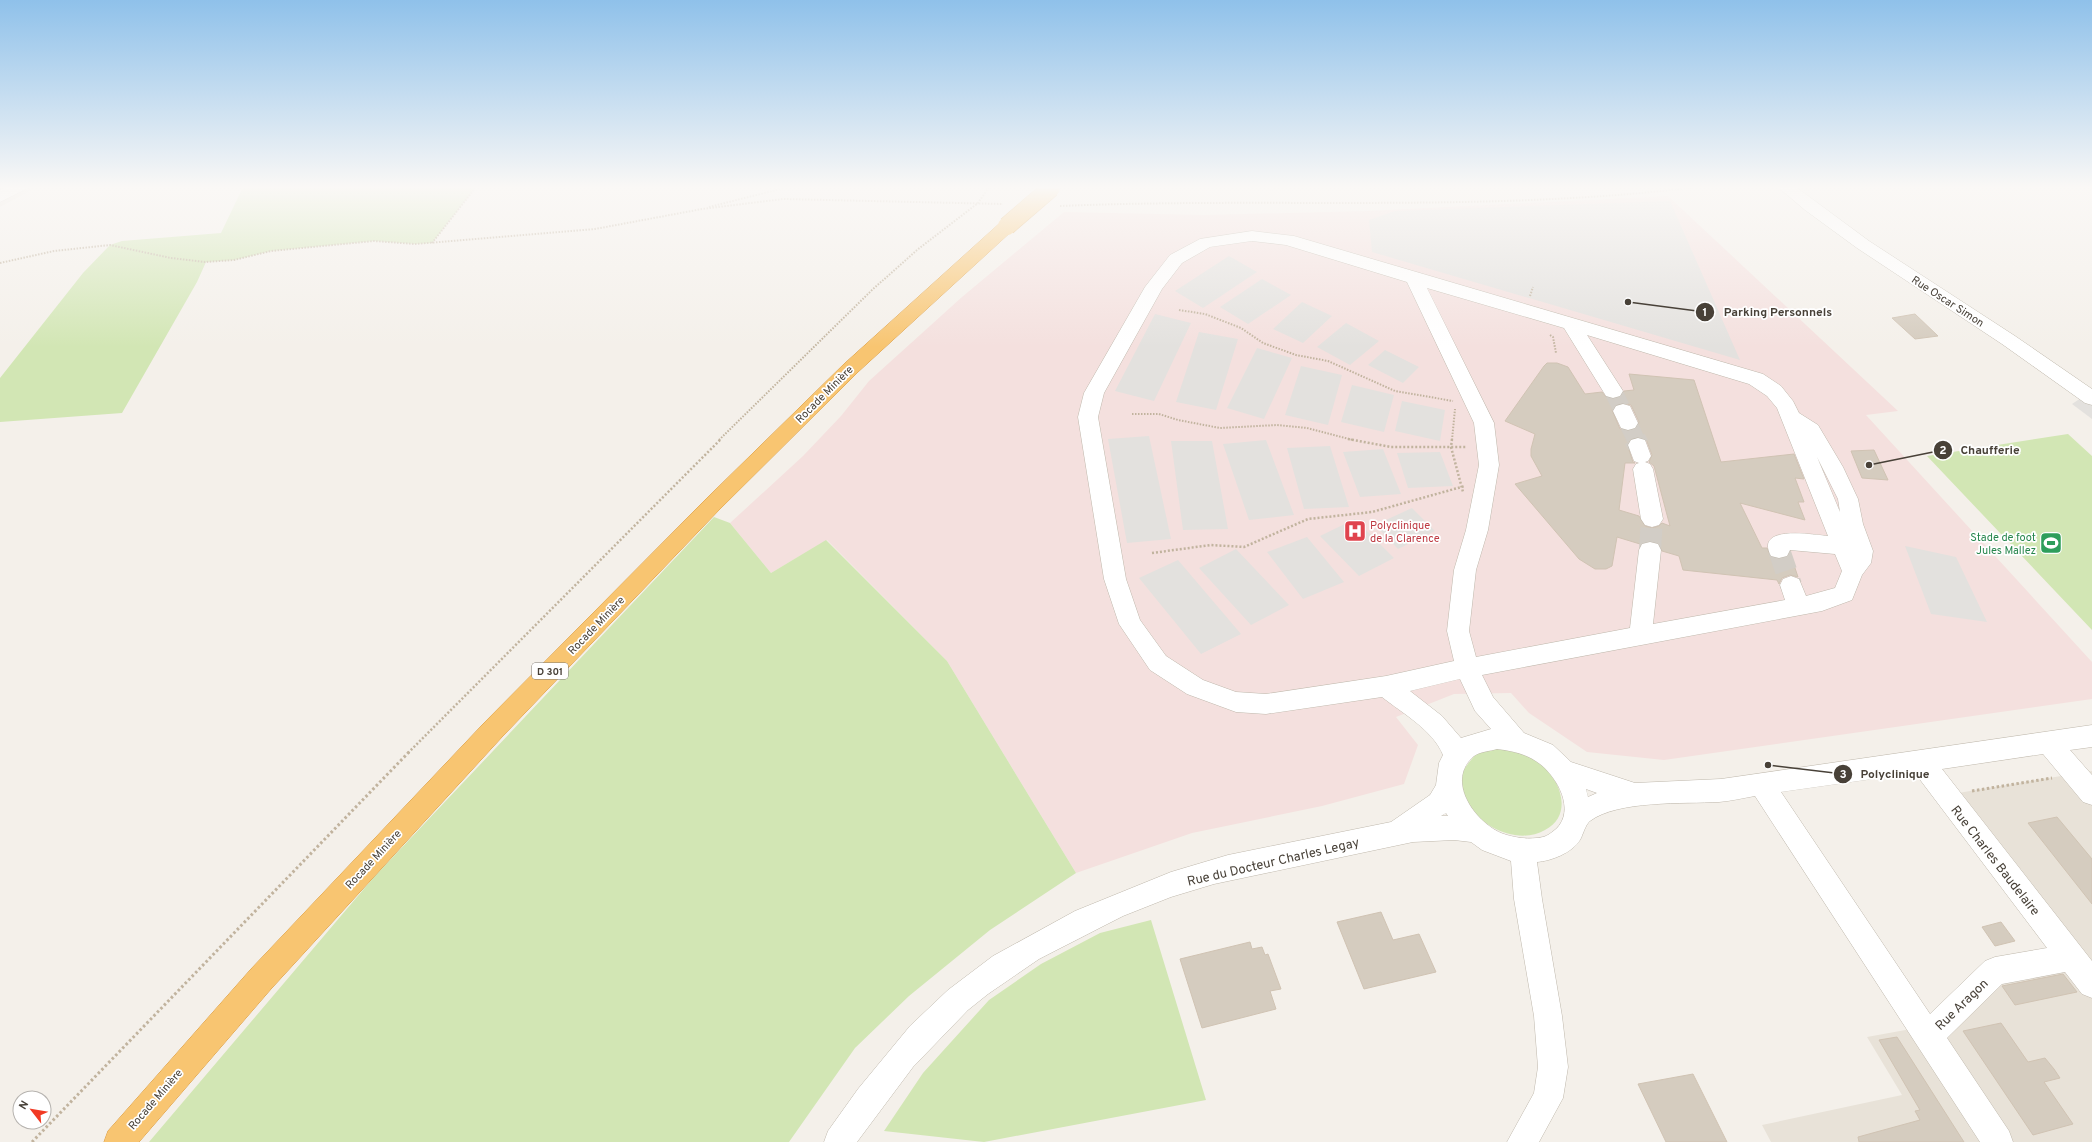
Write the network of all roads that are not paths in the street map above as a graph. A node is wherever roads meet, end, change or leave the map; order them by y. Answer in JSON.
{"nodes":[{"id":1,"x":983,"y":240,"type":"edge"},
{"id":2,"x":1224,"y":240,"type":"edge"},
{"id":3,"x":1289,"y":240,"type":"edge"},
{"id":4,"x":1856,"y":240,"type":"edge"},
{"id":5,"x":1414,"y":278,"type":"junction"},
{"id":6,"x":1570,"y":323,"type":"junction"},
{"id":7,"x":1613,"y":391,"type":"tunnel mouth"},
{"id":8,"x":2092,"y":398,"type":"edge"},
{"id":9,"x":1790,"y":416,"type":"junction"},
{"id":10,"x":1641,"y":457,"type":"tunnel mouth"},
{"id":11,"x":1652,"y":519,"type":"tunnel mouth"},
{"id":12,"x":1843,"y":546,"type":"junction"},
{"id":13,"x":1650,"y":550,"type":"tunnel mouth"},
{"id":14,"x":1778,"y":550,"type":"dead end"},
{"id":15,"x":1853,"y":571,"type":"junction"},
{"id":16,"x":1791,"y":585,"type":"tunnel mouth"},
{"id":17,"x":1799,"y":606,"type":"junction"},
{"id":18,"x":1641,"y":634,"type":"junction"},
{"id":19,"x":1467,"y":668,"type":"junction"},
{"id":20,"x":1386,"y":686,"type":"junction"},
{"id":21,"x":2090,"y":736,"type":"edge"},
{"id":22,"x":1515,"y":740,"type":"junction"},
{"id":23,"x":2048,"y":743,"type":"junction"},
{"id":24,"x":1456,"y":756,"type":"junction"},
{"id":25,"x":1922,"y":762,"type":"junction"},
{"id":26,"x":1564,"y":771,"type":"junction"},
{"id":27,"x":1762,"y":785,"type":"junction"},
{"id":28,"x":1448,"y":788,"type":"junction"},
{"id":29,"x":1635,"y":794,"type":"junction"},
{"id":30,"x":2092,"y":794,"type":"edge"},
{"id":31,"x":1578,"y":814,"type":"junction"},
{"id":32,"x":1474,"y":830,"type":"junction"},
{"id":33,"x":1396,"y":833,"type":"junction"},
{"id":34,"x":1523,"y":851,"type":"junction"},
{"id":35,"x":2071,"y":957,"type":"junction"},
{"id":36,"x":2092,"y":984,"type":"edge"},
{"id":37,"x":1928,"y":1036,"type":"junction"},
{"id":38,"x":119,"y":1142,"type":"edge"},
{"id":39,"x":839,"y":1142,"type":"edge"},
{"id":40,"x":1522,"y":1142,"type":"edge"},
{"id":41,"x":1998,"y":1142,"type":"edge"}],
"edges":[{"from":1,"to":38,"type":"highway","name":"Rocade Minière","number":"D 301","bridge":true},
{"from":2,"to":20,"type":"street"},
{"from":3,"to":5,"type":"street"},
{"from":4,"to":8,"type":"street","name":"Rue Oscar Simon"},
{"from":5,"to":6,"type":"street"},
{"from":5,"to":19,"type":"street"},
{"from":6,"to":7,"type":"street"},
{"from":6,"to":9,"type":"street"},
{"from":9,"to":12,"type":"street"},
{"from":9,"to":15,"type":"street"},
{"from":10,"to":11,"type":"street"},
{"from":12,"to":14,"type":"street"},
{"from":12,"to":15,"type":"street"},
{"from":13,"to":18,"type":"street"},
{"from":15,"to":17,"type":"street"},
{"from":16,"to":17,"type":"street"},
{"from":17,"to":18,"type":"street"},
{"from":18,"to":19,"type":"street"},
{"from":19,"to":20,"type":"street"},
{"from":19,"to":22,"type":"street"},
{"from":20,"to":24,"type":"street"},
{"from":21,"to":23,"type":"street"},
{"from":22,"to":24,"type":"street"},
{"from":22,"to":26,"type":"street"},
{"from":23,"to":25,"type":"street"},
{"from":23,"to":30,"type":"street"},
{"from":24,"to":28,"type":"street","name":"Rue du Docteur Charles Legay"},
{"from":25,"to":27,"type":"street"},
{"from":25,"to":35,"type":"street","name":"Rue Charles Baudelaire"},
{"from":26,"to":29,"type":"street"},
{"from":26,"to":31,"type":"street"},
{"from":27,"to":29,"type":"street"},
{"from":27,"to":37,"type":"street"},
{"from":28,"to":32,"type":"street","name":"Rue du Docteur Charles Legay"},
{"from":28,"to":33,"type":"street","name":"Rue du Docteur Charles Legay"},
{"from":29,"to":31,"type":"street"},
{"from":31,"to":34,"type":"street","name":"Rue du Docteur Charles Legay"},
{"from":32,"to":33,"type":"street","name":"Rue du Docteur Charles Legay"},
{"from":32,"to":34,"type":"street","name":"Rue du Docteur Charles Legay"},
{"from":33,"to":39,"type":"street","name":"Rue du Docteur Charles Legay"},
{"from":34,"to":40,"type":"street"},
{"from":35,"to":36,"type":"street","name":"Rue Charles Baudelaire"},
{"from":35,"to":37,"type":"street","name":"Rue Aragon"},
{"from":37,"to":41,"type":"street","name":"Rue Aragon"}]}
